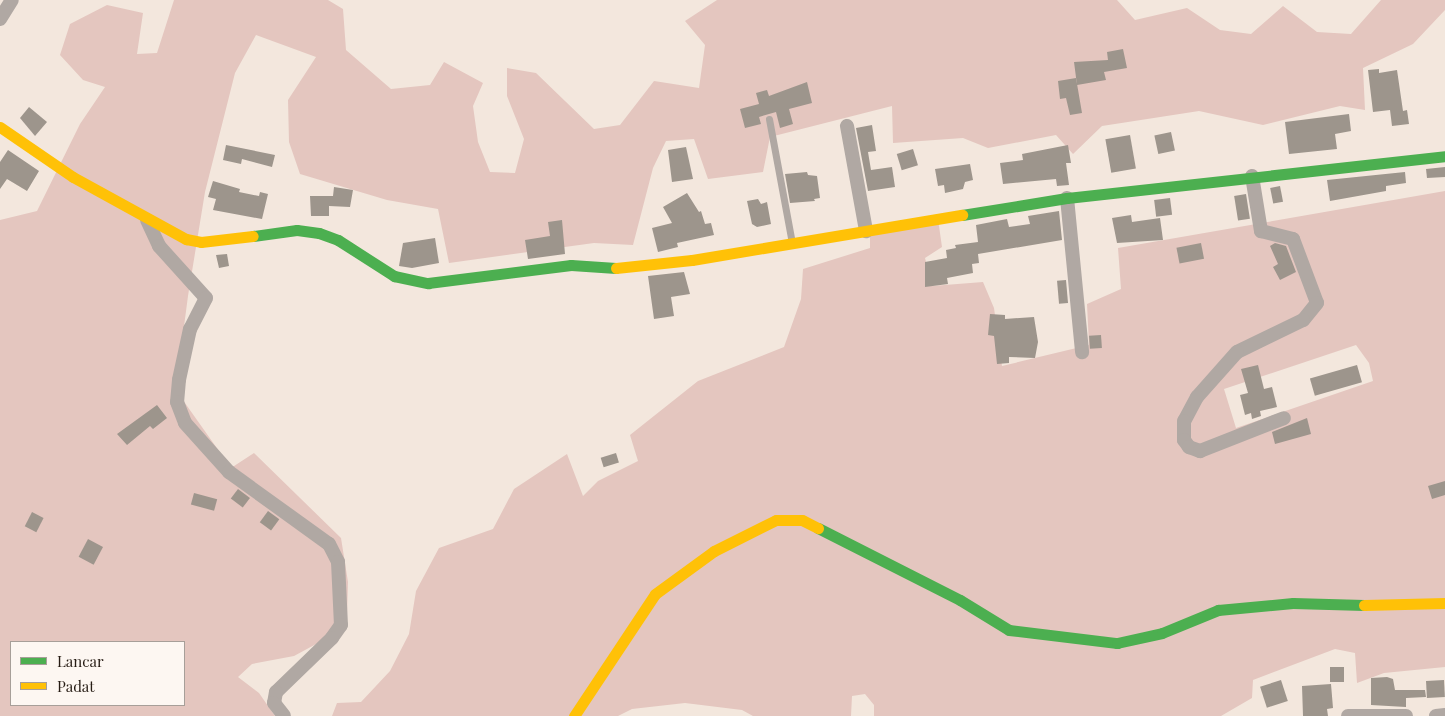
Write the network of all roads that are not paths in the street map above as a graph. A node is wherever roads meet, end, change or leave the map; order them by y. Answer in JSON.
{"nodes":[{"id":1,"x":12,"y":0,"type":"edge"},
{"id":2,"x":0,"y":19,"type":"edge"},
{"id":3,"x":769,"y":119,"type":"dead end"},
{"id":4,"x":846,"y":126,"type":"dead end"},
{"id":5,"x":0,"y":127,"type":"edge"},
{"id":6,"x":1445,"y":156,"type":"edge"},
{"id":7,"x":1252,"y":176,"type":"junction"},
{"id":8,"x":1067,"y":198,"type":"junction"},
{"id":9,"x":147,"y":220,"type":"junction"},
{"id":10,"x":866,"y":231,"type":"junction"},
{"id":11,"x":792,"y":244,"type":"junction"},
{"id":12,"x":1082,"y":352,"type":"dead end"},
{"id":13,"x":1284,"y":418,"type":"dead end"},
{"id":14,"x":1445,"y":603,"type":"edge"},
{"id":15,"x":1445,"y":715,"type":"edge"},
{"id":16,"x":284,"y":716,"type":"edge"},
{"id":17,"x":574,"y":716,"type":"edge"},
{"id":18,"x":1348,"y":716,"type":"edge"},
{"id":19,"x":1406,"y":716,"type":"edge"},
{"id":20,"x":1436,"y":716,"type":"edge"}],
"edges":[{"from":1,"to":2,"type":"street"},
{"from":3,"to":11,"type":"lane"},
{"from":4,"to":10,"type":"street"},
{"from":5,"to":9,"type":"street"},
{"from":6,"to":7,"type":"street"},
{"from":7,"to":8,"type":"street"},
{"from":7,"to":13,"type":"street"},
{"from":8,"to":10,"type":"street"},
{"from":8,"to":12,"type":"street"},
{"from":9,"to":11,"type":"street"},
{"from":9,"to":16,"type":"street"},
{"from":10,"to":11,"type":"street"},
{"from":14,"to":17,"type":"street"},
{"from":15,"to":20,"type":"street"},
{"from":18,"to":19,"type":"street"}]}
